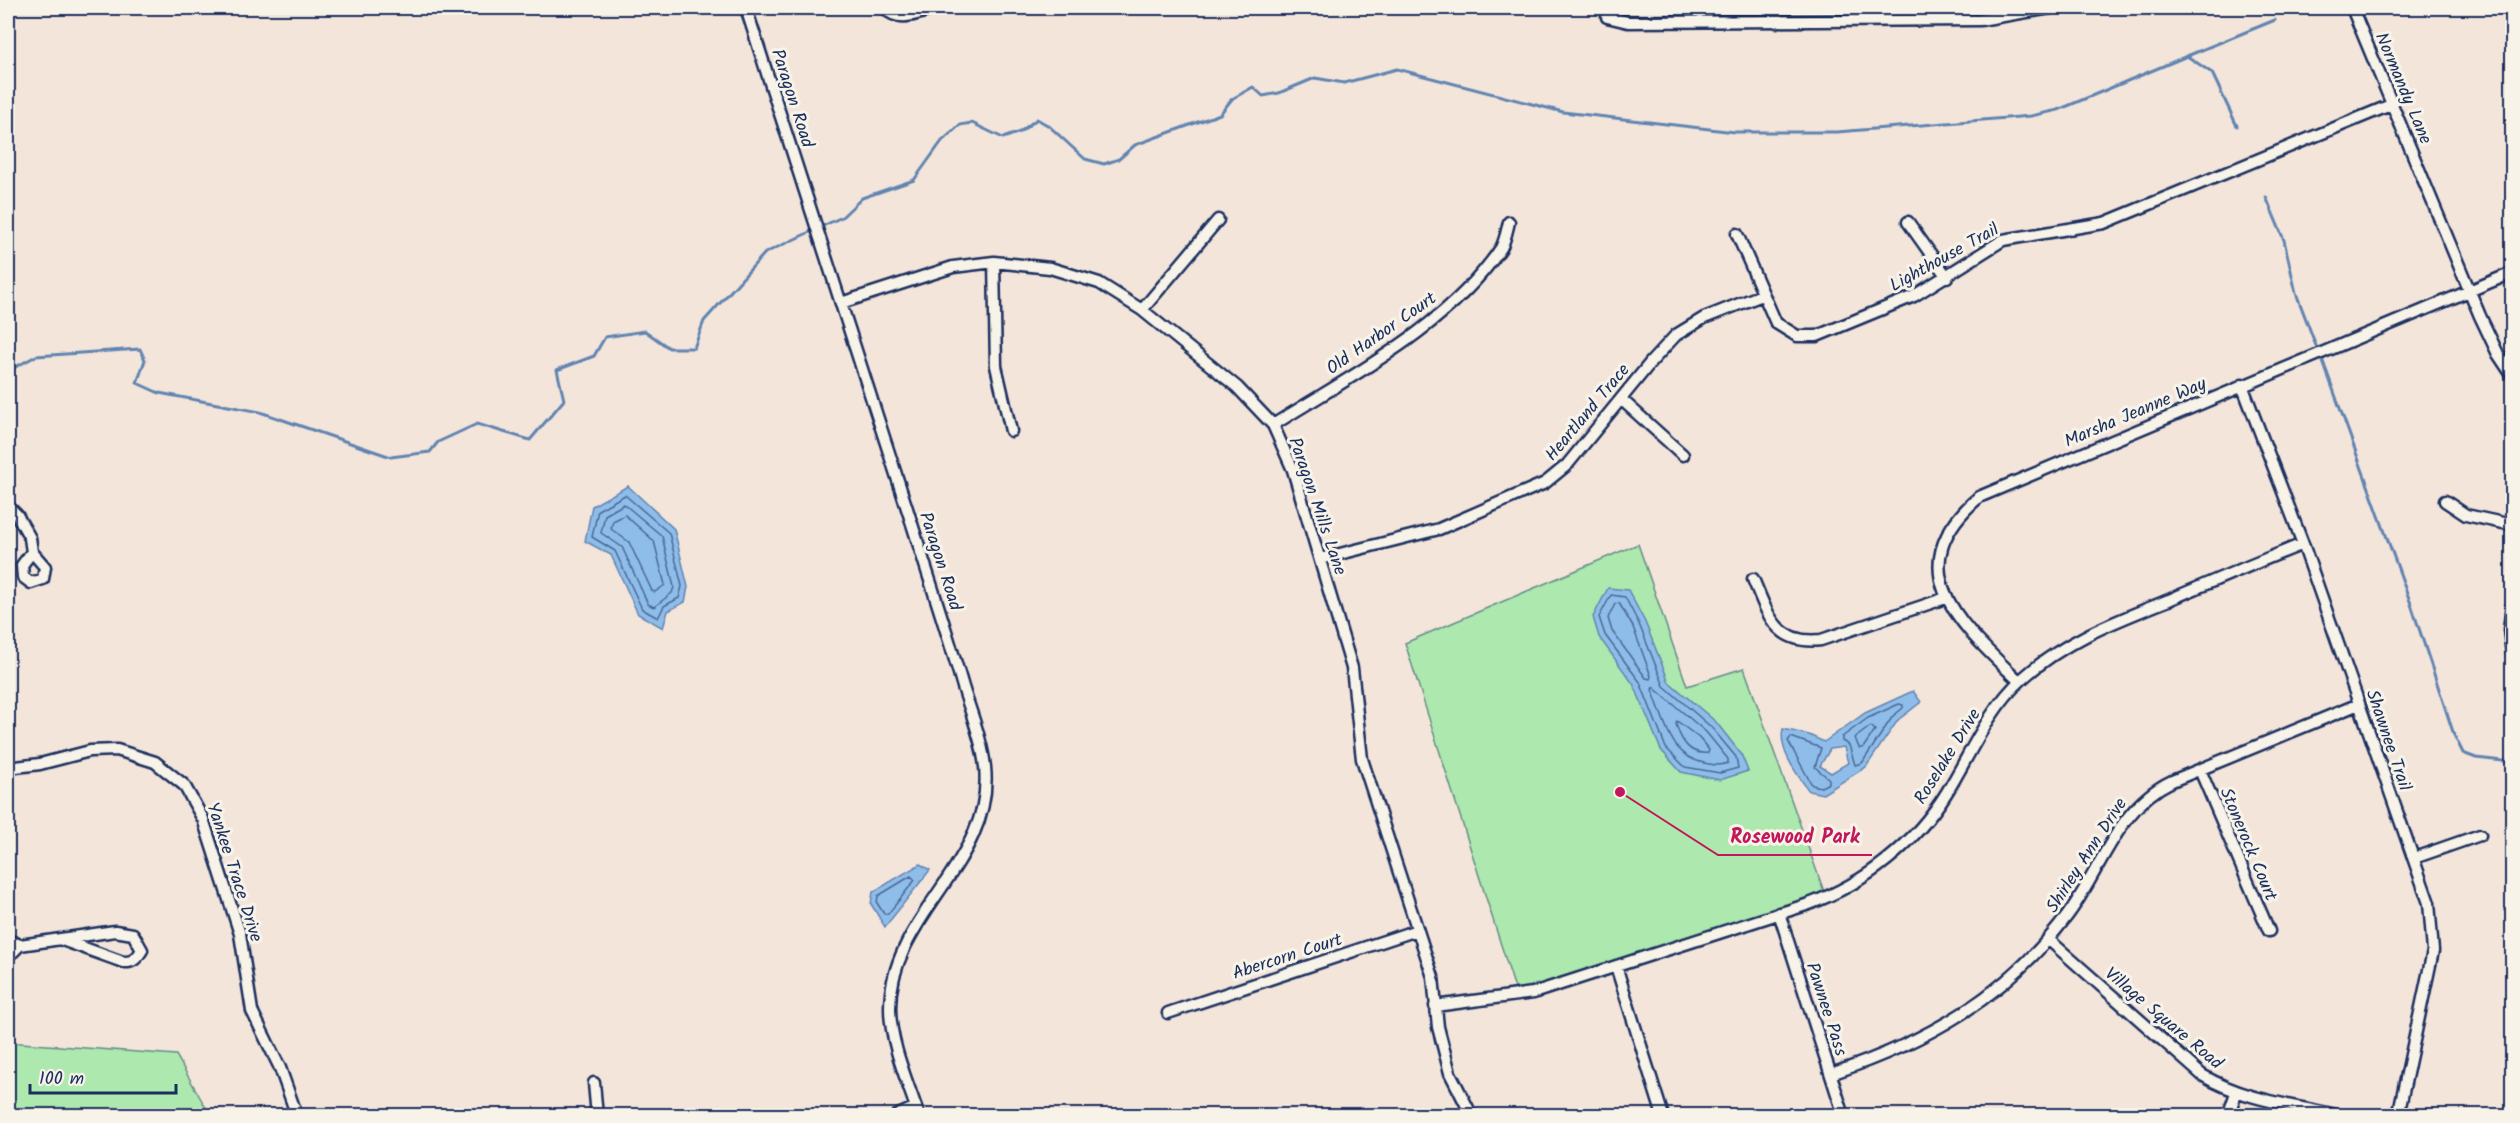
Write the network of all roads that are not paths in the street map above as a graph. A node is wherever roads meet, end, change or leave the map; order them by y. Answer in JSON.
{"nodes":[{"id":1,"x":746,"y":8,"type":"edge"},
{"id":2,"x":884,"y":8,"type":"edge"},
{"id":3,"x":937,"y":8,"type":"edge"},
{"id":4,"x":1778,"y":8,"type":"edge"},
{"id":5,"x":2051,"y":8,"type":"edge"},
{"id":6,"x":2352,"y":8,"type":"edge"},
{"id":7,"x":1607,"y":16,"type":"dead end"},
{"id":8,"x":1776,"y":22,"type":"junction"},
{"id":9,"x":2392,"y":104,"type":"junction"},
{"id":10,"x":1218,"y":220,"type":"dead end"},
{"id":11,"x":1509,"y":222,"type":"dead end"},
{"id":12,"x":1908,"y":222,"type":"dead end"},
{"id":13,"x":1737,"y":234,"type":"dead end"},
{"id":14,"x":994,"y":262,"type":"junction"},
{"id":15,"x":2512,"y":273,"type":"edge"},
{"id":16,"x":1947,"y":276,"type":"junction"},
{"id":17,"x":2470,"y":291,"type":"junction"},
{"id":18,"x":1762,"y":295,"type":"junction"},
{"id":19,"x":841,"y":303,"type":"junction"},
{"id":20,"x":1142,"y":310,"type":"junction"},
{"id":21,"x":2512,"y":375,"type":"edge"},
{"id":22,"x":2242,"y":385,"type":"junction"},
{"id":23,"x":1621,"y":399,"type":"junction"},
{"id":24,"x":1273,"y":425,"type":"junction"},
{"id":25,"x":1011,"y":431,"type":"dead end"},
{"id":26,"x":1683,"y":455,"type":"dead end"},
{"id":27,"x":2445,"y":501,"type":"dead end"},
{"id":28,"x":8,"y":506,"type":"edge"},
{"id":29,"x":2512,"y":525,"type":"edge"},
{"id":30,"x":2303,"y":544,"type":"junction"},
{"id":31,"x":32,"y":552,"type":"dead end"},
{"id":32,"x":1320,"y":559,"type":"junction"},
{"id":33,"x":1753,"y":579,"type":"dead end"},
{"id":34,"x":1946,"y":598,"type":"junction"},
{"id":35,"x":2512,"y":605,"type":"edge"},
{"id":36,"x":2512,"y":653,"type":"edge"},
{"id":37,"x":2019,"y":681,"type":"junction"},
{"id":38,"x":2359,"y":704,"type":"junction"},
{"id":39,"x":8,"y":768,"type":"edge"},
{"id":40,"x":2200,"y":770,"type":"junction"},
{"id":41,"x":2480,"y":835,"type":"dead end"},
{"id":42,"x":2414,"y":858,"type":"junction"},
{"id":43,"x":1779,"y":913,"type":"junction"},
{"id":44,"x":1417,"y":930,"type":"junction"},
{"id":45,"x":2269,"y":931,"type":"dead end"},
{"id":46,"x":2048,"y":939,"type":"junction"},
{"id":47,"x":8,"y":940,"type":"edge"},
{"id":48,"x":62,"y":940,"type":"junction"},
{"id":49,"x":20,"y":945,"type":"junction"},
{"id":50,"x":8,"y":953,"type":"edge"},
{"id":51,"x":1616,"y":966,"type":"junction"},
{"id":52,"x":1436,"y":1006,"type":"junction"},
{"id":53,"x":1168,"y":1013,"type":"dead end"},
{"id":54,"x":1831,"y":1074,"type":"junction"},
{"id":55,"x":594,"y":1083,"type":"dead end"},
{"id":56,"x":2236,"y":1093,"type":"junction"},
{"id":57,"x":918,"y":1111,"type":"edge"},
{"id":58,"x":297,"y":1116,"type":"edge"},
{"id":59,"x":597,"y":1116,"type":"edge"},
{"id":60,"x":896,"y":1116,"type":"edge"},
{"id":61,"x":1472,"y":1116,"type":"edge"},
{"id":62,"x":1663,"y":1116,"type":"edge"},
{"id":63,"x":1844,"y":1116,"type":"edge"},
{"id":64,"x":2228,"y":1116,"type":"edge"},
{"id":65,"x":2340,"y":1116,"type":"edge"},
{"id":66,"x":2398,"y":1116,"type":"edge"}],
"edges":[{"from":1,"to":19,"type":"street","name":"Paragon Road"},
{"from":2,"to":3,"type":"street"},
{"from":4,"to":8,"type":"street"},
{"from":5,"to":8,"type":"street"},
{"from":6,"to":9,"type":"street","name":"Normandy Lane"},
{"from":7,"to":8,"type":"street"},
{"from":9,"to":16,"type":"street","name":"Lighthouse Trail"},
{"from":9,"to":17,"type":"street","name":"Normandy Lane"},
{"from":10,"to":20,"type":"street"},
{"from":11,"to":24,"type":"street","name":"Old Harbor Court"},
{"from":12,"to":16,"type":"street"},
{"from":13,"to":18,"type":"street","name":"Lighthouse Trail"},
{"from":14,"to":19,"type":"street","name":"Paragon Mills Lane"},
{"from":14,"to":20,"type":"street","name":"Paragon Mills Lane"},
{"from":14,"to":25,"type":"street"},
{"from":15,"to":17,"type":"street","name":"Marsha Jeanne Way"},
{"from":16,"to":18,"type":"street","name":"Lighthouse Trail"},
{"from":17,"to":21,"type":"street","name":"Normandy Lane"},
{"from":17,"to":22,"type":"street","name":"Marsha Jeanne Way"},
{"from":18,"to":23,"type":"street","name":"Heartland Trace"},
{"from":19,"to":57,"type":"street","name":"Paragon Road"},
{"from":20,"to":24,"type":"street","name":"Paragon Mills Lane"},
{"from":22,"to":30,"type":"street","name":"Shawnee Trail"},
{"from":22,"to":34,"type":"street","name":"Marsha Jeanne Way"},
{"from":23,"to":26,"type":"street"},
{"from":23,"to":32,"type":"street","name":"Heartland Trace"},
{"from":24,"to":32,"type":"street","name":"Paragon Mills Lane"},
{"from":27,"to":29,"type":"street"},
{"from":28,"to":31,"type":"street"},
{"from":30,"to":37,"type":"street","name":"Roselake Drive"},
{"from":30,"to":38,"type":"street","name":"Shawnee Trail"},
{"from":32,"to":44,"type":"street","name":"Paragon Mills Lane"},
{"from":33,"to":34,"type":"street"},
{"from":34,"to":37,"type":"street","name":"Marsha Jeanne Way"},
{"from":35,"to":36,"type":"street"},
{"from":37,"to":43,"type":"street","name":"Roselake Drive"},
{"from":38,"to":40,"type":"street","name":"Shirley Ann Drive"},
{"from":38,"to":42,"type":"street","name":"Shawnee Trail"},
{"from":39,"to":58,"type":"street","name":"Yankee Trace Drive"},
{"from":40,"to":45,"type":"street","name":"Stonerock Court"},
{"from":40,"to":46,"type":"street","name":"Shirley Ann Drive"},
{"from":41,"to":42,"type":"street"},
{"from":42,"to":66,"type":"street","name":"Shawnee Trail"},
{"from":43,"to":51,"type":"street","name":"Roselake Drive"},
{"from":43,"to":54,"type":"street","name":"Pawnee Pass"},
{"from":44,"to":52,"type":"street","name":"Paragon Mills Lane"},
{"from":44,"to":53,"type":"street","name":"Abercorn Court"},
{"from":46,"to":54,"type":"street","name":"Shirley Ann Drive"},
{"from":46,"to":56,"type":"street","name":"Village Square Road"},
{"from":47,"to":49,"type":"street"},
{"from":48,"to":48,"type":"street"},
{"from":48,"to":49,"type":"street"},
{"from":49,"to":50,"type":"street"},
{"from":51,"to":52,"type":"street","name":"Roselake Drive"},
{"from":51,"to":62,"type":"street"},
{"from":52,"to":61,"type":"street","name":"Paragon Mills Lane"},
{"from":54,"to":63,"type":"street","name":"Pawnee Pass"},
{"from":55,"to":59,"type":"street"},
{"from":56,"to":64,"type":"street"},
{"from":56,"to":65,"type":"street","name":"Village Square Road"},
{"from":57,"to":60,"type":"street"}]}
